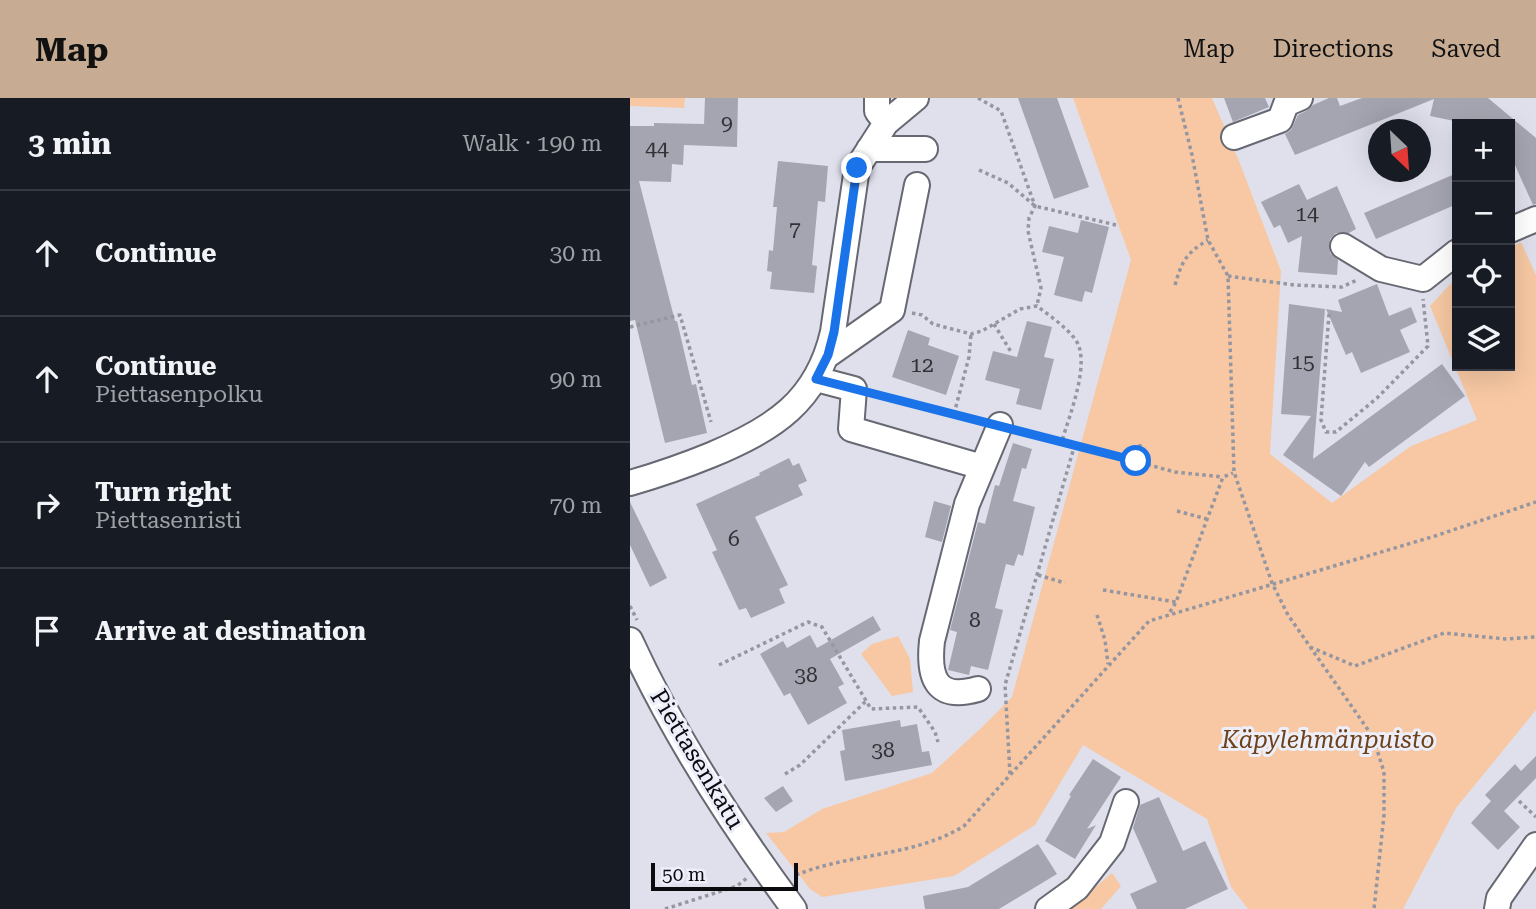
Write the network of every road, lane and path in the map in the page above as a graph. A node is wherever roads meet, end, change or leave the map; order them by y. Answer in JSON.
{"nodes":[{"id":1,"x":877,"y":98,"type":"edge"},
{"id":2,"x":916,"y":98,"type":"edge"},
{"id":3,"x":978,"y":98,"type":"edge"},
{"id":4,"x":1178,"y":98,"type":"edge"},
{"id":5,"x":1300,"y":98,"type":"edge"},
{"id":6,"x":886,"y":123,"type":"junction"},
{"id":7,"x":1234,"y":137,"type":"dead end"},
{"id":8,"x":925,"y":149,"type":"dead end"},
{"id":9,"x":863,"y":158,"type":"junction"},
{"id":10,"x":979,"y":170,"type":"dead end"},
{"id":11,"x":917,"y":185,"type":"dead end"},
{"id":12,"x":1035,"y":206,"type":"junction"},
{"id":13,"x":1536,"y":219,"type":"edge"},
{"id":14,"x":1116,"y":225,"type":"dead end"},
{"id":15,"x":1515,"y":228,"type":"edge"},
{"id":16,"x":1208,"y":240,"type":"junction"},
{"id":17,"x":1343,"y":246,"type":"dead end"},
{"id":18,"x":1452,"y":256,"type":"edge"},
{"id":19,"x":1381,"y":269,"type":"junction"},
{"id":20,"x":1228,"y":276,"type":"junction"},
{"id":21,"x":1423,"y":279,"type":"junction"},
{"id":22,"x":1175,"y":285,"type":"dead end"},
{"id":23,"x":1037,"y":306,"type":"junction"},
{"id":24,"x":892,"y":310,"type":"junction"},
{"id":25,"x":1329,"y":314,"type":"dead end"},
{"id":26,"x":994,"y":324,"type":"junction"},
{"id":27,"x":630,"y":327,"type":"edge"},
{"id":28,"x":971,"y":334,"type":"junction"},
{"id":29,"x":1011,"y":352,"type":"dead end"},
{"id":30,"x":828,"y":355,"type":"junction"},
{"id":31,"x":816,"y":379,"type":"junction"},
{"id":32,"x":854,"y":389,"type":"junction"},
{"id":33,"x":954,"y":414,"type":"junction"},
{"id":34,"x":711,"y":422,"type":"dead end"},
{"id":35,"x":1000,"y":425,"type":"junction"},
{"id":36,"x":1062,"y":441,"type":"junction"},
{"id":37,"x":1141,"y":442,"type":"dead end"},
{"id":38,"x":1076,"y":444,"type":"junction"},
{"id":39,"x":1136,"y":461,"type":"junction"},
{"id":40,"x":982,"y":467,"type":"junction"},
{"id":41,"x":1234,"y":472,"type":"junction"},
{"id":42,"x":1223,"y":478,"type":"junction"},
{"id":43,"x":630,"y":483,"type":"edge"},
{"id":44,"x":1536,"y":502,"type":"edge"},
{"id":45,"x":1177,"y":511,"type":"dead end"},
{"id":46,"x":1207,"y":519,"type":"junction"},
{"id":47,"x":1038,"y":575,"type":"junction"},
{"id":48,"x":1065,"y":583,"type":"dead end"},
{"id":49,"x":1272,"y":583,"type":"junction"},
{"id":50,"x":1103,"y":590,"type":"dead end"},
{"id":51,"x":1176,"y":602,"type":"junction"},
{"id":52,"x":1168,"y":614,"type":"junction"},
{"id":53,"x":1097,"y":615,"type":"dead end"},
{"id":54,"x":1536,"y":637,"type":"edge"},
{"id":55,"x":630,"y":640,"type":"edge"},
{"id":56,"x":1308,"y":646,"type":"junction"},
{"id":57,"x":1108,"y":664,"type":"junction"},
{"id":58,"x":719,"y":665,"type":"dead end"},
{"id":59,"x":978,"y":688,"type":"dead end"},
{"id":60,"x":866,"y":701,"type":"junction"},
{"id":61,"x":938,"y":742,"type":"dead end"},
{"id":62,"x":785,"y":774,"type":"dead end"},
{"id":63,"x":1010,"y":774,"type":"junction"},
{"id":64,"x":1518,"y":801,"type":"dead end"},
{"id":65,"x":1126,"y":802,"type":"dead end"},
{"id":66,"x":1536,"y":817,"type":"edge"},
{"id":67,"x":1536,"y":845,"type":"edge"},
{"id":68,"x":765,"y":869,"type":"junction"},
{"id":69,"x":788,"y":878,"type":"dead end"},
{"id":70,"x":665,"y":909,"type":"edge"},
{"id":71,"x":794,"y":909,"type":"edge"},
{"id":72,"x":1048,"y":909,"type":"edge"},
{"id":73,"x":1374,"y":909,"type":"edge"},
{"id":74,"x":1497,"y":909,"type":"edge"}],
"edges":[{"from":1,"to":6,"type":"street"},
{"from":2,"to":6,"type":"street"},
{"from":3,"to":12,"type":"path"},
{"from":4,"to":16,"type":"path"},
{"from":5,"to":7,"type":"street"},
{"from":6,"to":9,"type":"street"},
{"from":8,"to":9,"type":"street"},
{"from":9,"to":30,"type":"street"},
{"from":10,"to":12,"type":"path"},
{"from":11,"to":24,"type":"street"},
{"from":12,"to":14,"type":"path"},
{"from":12,"to":23,"type":"path"},
{"from":13,"to":15,"type":"street"},
{"from":16,"to":20,"type":"path"},
{"from":16,"to":22,"type":"path"},
{"from":17,"to":19,"type":"street"},
{"from":18,"to":21,"type":"street"},
{"from":19,"to":20,"type":"path"},
{"from":19,"to":21,"type":"street"},
{"from":20,"to":41,"type":"path"},
{"from":21,"to":25,"type":"path"},
{"from":23,"to":26,"type":"path"},
{"from":23,"to":36,"type":"path"},
{"from":24,"to":28,"type":"path"},
{"from":24,"to":30,"type":"street"},
{"from":26,"to":28,"type":"path"},
{"from":26,"to":29,"type":"path"},
{"from":27,"to":34,"type":"path"},
{"from":28,"to":33,"type":"path"},
{"from":30,"to":31,"type":"street"},
{"from":31,"to":32,"type":"street"},
{"from":31,"to":43,"type":"street"},
{"from":32,"to":33,"type":"path"},
{"from":32,"to":40,"type":"street"},
{"from":33,"to":35,"type":"path"},
{"from":35,"to":36,"type":"path"},
{"from":35,"to":40,"type":"street"},
{"from":36,"to":38,"type":"path"},
{"from":37,"to":39,"type":"path"},
{"from":38,"to":39,"type":"path"},
{"from":38,"to":47,"type":"path"},
{"from":39,"to":42,"type":"path"},
{"from":40,"to":59,"type":"street"},
{"from":41,"to":42,"type":"path"},
{"from":41,"to":49,"type":"path"},
{"from":42,"to":46,"type":"path"},
{"from":44,"to":49,"type":"path"},
{"from":45,"to":46,"type":"path"},
{"from":46,"to":51,"type":"path"},
{"from":47,"to":48,"type":"path"},
{"from":47,"to":63,"type":"path"},
{"from":49,"to":52,"type":"path"},
{"from":49,"to":56,"type":"path"},
{"from":50,"to":51,"type":"path"},
{"from":51,"to":52,"type":"path"},
{"from":52,"to":57,"type":"path"},
{"from":53,"to":57,"type":"path"},
{"from":54,"to":56,"type":"path"},
{"from":55,"to":68,"type":"street","name":"Piettasenkatu"},
{"from":56,"to":73,"type":"path"},
{"from":57,"to":63,"type":"path"},
{"from":58,"to":60,"type":"path"},
{"from":60,"to":61,"type":"path"},
{"from":60,"to":62,"type":"path"},
{"from":63,"to":69,"type":"path"},
{"from":64,"to":66,"type":"path"},
{"from":65,"to":72,"type":"street"},
{"from":67,"to":74,"type":"street"},
{"from":68,"to":70,"type":"path"},
{"from":68,"to":71,"type":"street","name":"Piettasenkatu"}]}
